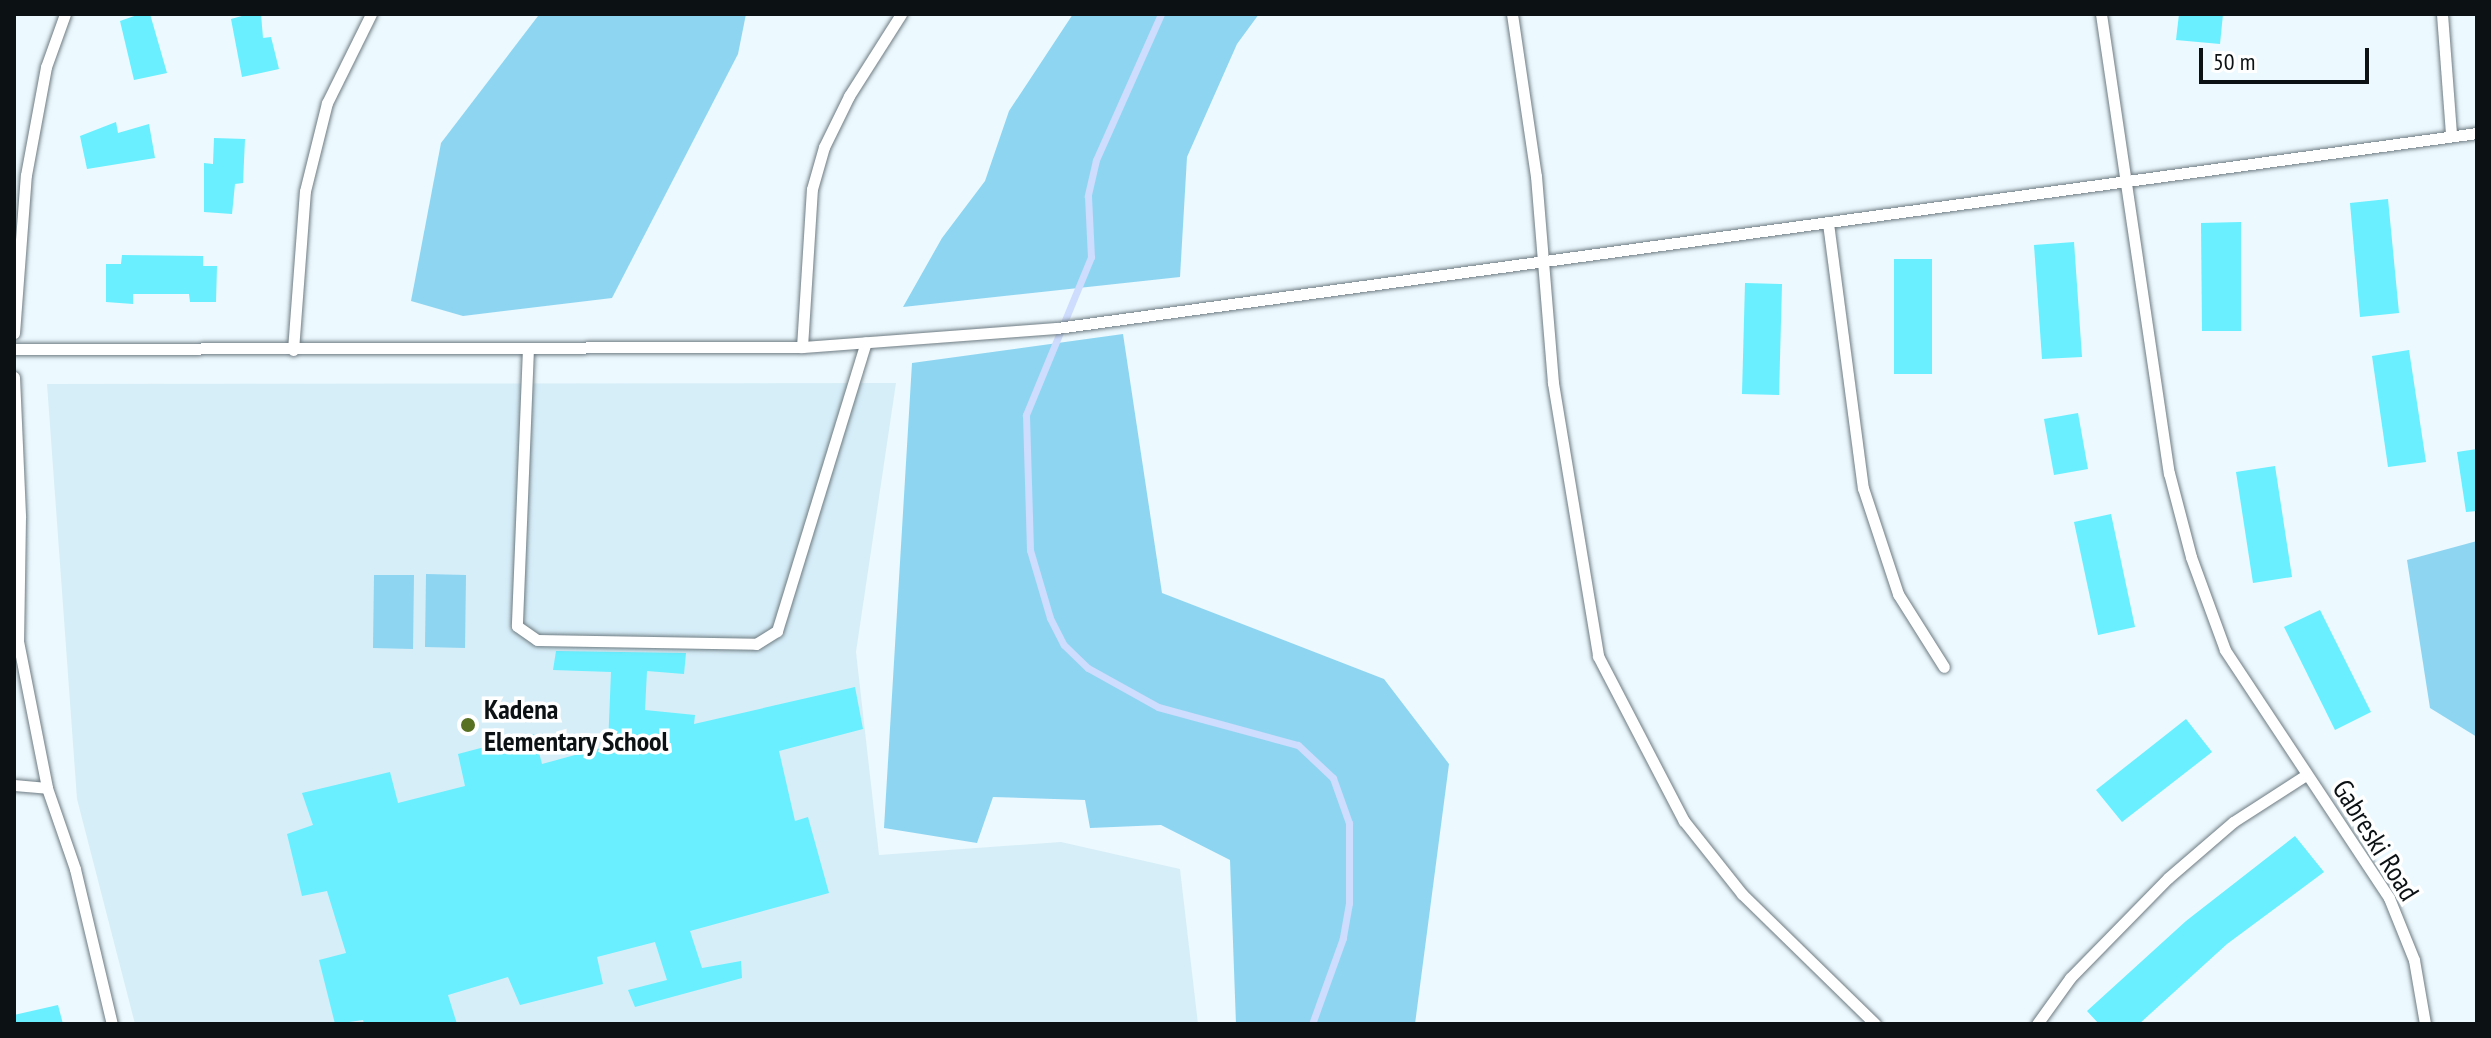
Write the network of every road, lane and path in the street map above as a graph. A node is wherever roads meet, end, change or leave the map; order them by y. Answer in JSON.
{"nodes":[{"id":1,"x":65,"y":14,"type":"edge"},
{"id":2,"x":371,"y":14,"type":"edge"},
{"id":3,"x":901,"y":14,"type":"edge"},
{"id":4,"x":1512,"y":14,"type":"edge"},
{"id":5,"x":2101,"y":14,"type":"edge"},
{"id":6,"x":2442,"y":14,"type":"edge"},
{"id":7,"x":2477,"y":133,"type":"edge"},
{"id":8,"x":2451,"y":134,"type":"junction"},
{"id":9,"x":2129,"y":181,"type":"junction"},
{"id":10,"x":1828,"y":223,"type":"junction"},
{"id":11,"x":1540,"y":258,"type":"junction"},
{"id":12,"x":14,"y":333,"type":"edge"},
{"id":13,"x":866,"y":342,"type":"junction"},
{"id":14,"x":802,"y":347,"type":"junction"},
{"id":15,"x":528,"y":348,"type":"junction"},
{"id":16,"x":14,"y":349,"type":"edge"},
{"id":17,"x":293,"y":350,"type":"junction"},
{"id":18,"x":14,"y":377,"type":"edge"},
{"id":19,"x":1944,"y":667,"type":"dead end"},
{"id":20,"x":2306,"y":775,"type":"junction"},
{"id":21,"x":14,"y":785,"type":"edge"},
{"id":22,"x":47,"y":788,"type":"junction"},
{"id":23,"x":112,"y":1024,"type":"edge"},
{"id":24,"x":1875,"y":1024,"type":"edge"},
{"id":25,"x":2037,"y":1024,"type":"edge"},
{"id":26,"x":2425,"y":1024,"type":"edge"}],
"edges":[{"from":1,"to":12,"type":"lane"},
{"from":2,"to":17,"type":"lane"},
{"from":3,"to":14,"type":"lane"},
{"from":4,"to":11,"type":"lane"},
{"from":5,"to":9,"type":"lane","name":"Gabreski Road"},
{"from":6,"to":8,"type":"lane"},
{"from":7,"to":8,"type":"lane"},
{"from":8,"to":9,"type":"lane"},
{"from":9,"to":10,"type":"lane"},
{"from":9,"to":20,"type":"lane","name":"Gabreski Road"},
{"from":10,"to":11,"type":"lane"},
{"from":10,"to":19,"type":"lane"},
{"from":11,"to":13,"type":"lane"},
{"from":11,"to":24,"type":"lane"},
{"from":13,"to":14,"type":"lane"},
{"from":13,"to":15,"type":"lane"},
{"from":14,"to":15,"type":"lane"},
{"from":15,"to":17,"type":"lane"},
{"from":16,"to":17,"type":"lane"},
{"from":18,"to":22,"type":"lane"},
{"from":20,"to":25,"type":"lane"},
{"from":20,"to":26,"type":"lane","name":"Gabreski Road"},
{"from":21,"to":22,"type":"lane"},
{"from":22,"to":23,"type":"lane"}]}
